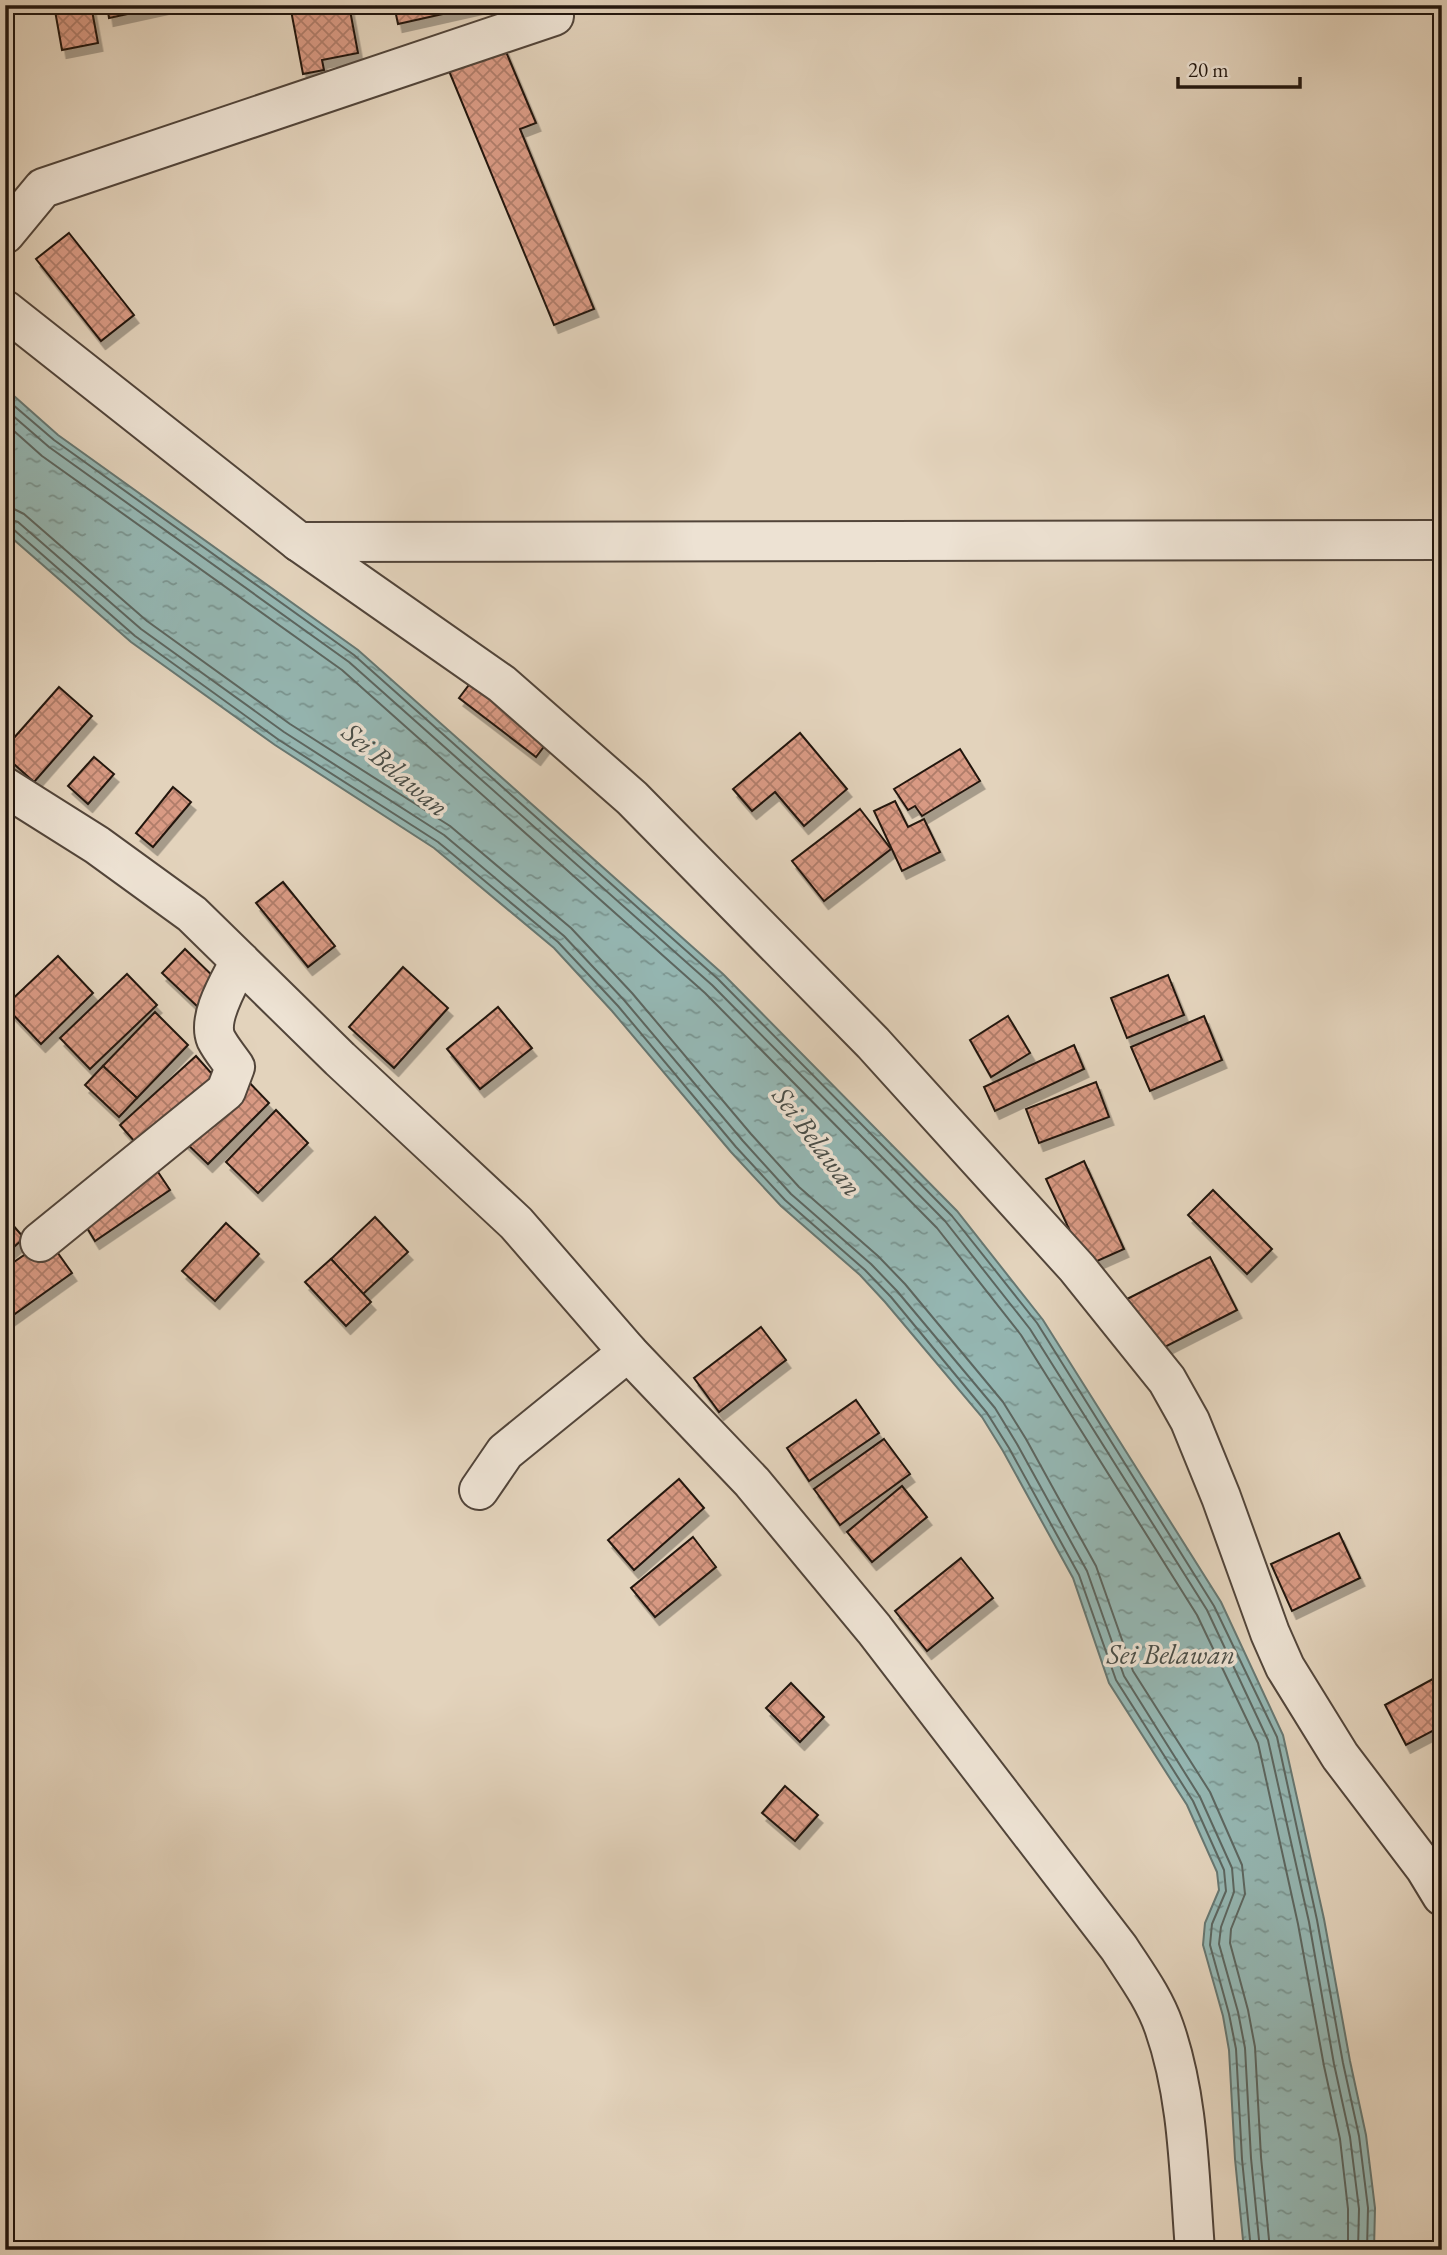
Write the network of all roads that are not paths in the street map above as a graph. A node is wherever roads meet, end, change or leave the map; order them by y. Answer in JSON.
{"nodes":[{"id":1,"x":554,"y":16,"type":"dead end"},
{"id":2,"x":5,"y":234,"type":"edge"},
{"id":3,"x":5,"y":310,"type":"edge"},
{"id":4,"x":1442,"y":540,"type":"edge"},
{"id":5,"x":299,"y":542,"type":"junction"},
{"id":6,"x":5,"y":787,"type":"edge"},
{"id":7,"x":240,"y":961,"type":"junction"},
{"id":8,"x":40,"y":1242,"type":"dead end"},
{"id":9,"x":628,"y":1352,"type":"junction"},
{"id":10,"x":479,"y":1490,"type":"dead end"},
{"id":11,"x":1442,"y":1896,"type":"edge"},
{"id":12,"x":1195,"y":2250,"type":"edge"}],
"edges":[{"from":1,"to":2,"type":"street"},
{"from":3,"to":5,"type":"street"},
{"from":4,"to":5,"type":"street"},
{"from":5,"to":11,"type":"street"},
{"from":6,"to":7,"type":"street"},
{"from":7,"to":8,"type":"street"},
{"from":7,"to":9,"type":"street"},
{"from":9,"to":10,"type":"street"},
{"from":9,"to":12,"type":"street"}]}
